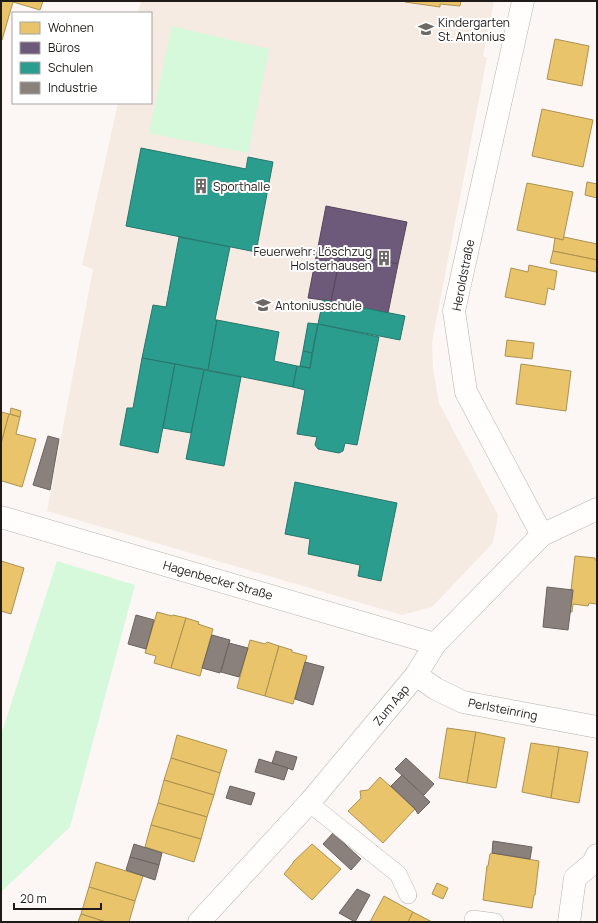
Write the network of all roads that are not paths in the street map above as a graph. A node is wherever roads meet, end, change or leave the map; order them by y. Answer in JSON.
{"nodes":[{"id":1,"x":523,"y":1,"type":"edge"},
{"id":2,"x":597,"y":509,"type":"edge"},
{"id":3,"x":1,"y":516,"type":"edge"},
{"id":4,"x":542,"y":535,"type":"junction"},
{"id":5,"x":435,"y":644,"type":"junction"},
{"id":6,"x":416,"y":675,"type":"junction"},
{"id":7,"x":597,"y":726,"type":"edge"},
{"id":8,"x":309,"y":803,"type":"junction"},
{"id":9,"x":597,"y":855,"type":"edge"},
{"id":10,"x":408,"y":895,"type":"dead end"},
{"id":11,"x":473,"y":919,"type":"dead end"},
{"id":12,"x":199,"y":922,"type":"edge"},
{"id":13,"x":495,"y":922,"type":"edge"},
{"id":14,"x":569,"y":922,"type":"edge"}],
"edges":[{"from":1,"to":4,"type":"street","name":"Heroldstraße"},
{"from":2,"to":4,"type":"street","name":"Zum Aap"},
{"from":3,"to":5,"type":"street","name":"Hagenbecker Straße"},
{"from":4,"to":5,"type":"street","name":"Zum Aap"},
{"from":5,"to":6,"type":"street","name":"Zum Aap"},
{"from":6,"to":7,"type":"street","name":"Perlsteinring"},
{"from":6,"to":8,"type":"street","name":"Zum Aap"},
{"from":8,"to":10,"type":"lane"},
{"from":8,"to":12,"type":"street","name":"Zum Aap"},
{"from":9,"to":14,"type":"street"},
{"from":11,"to":13,"type":"lane"}]}
